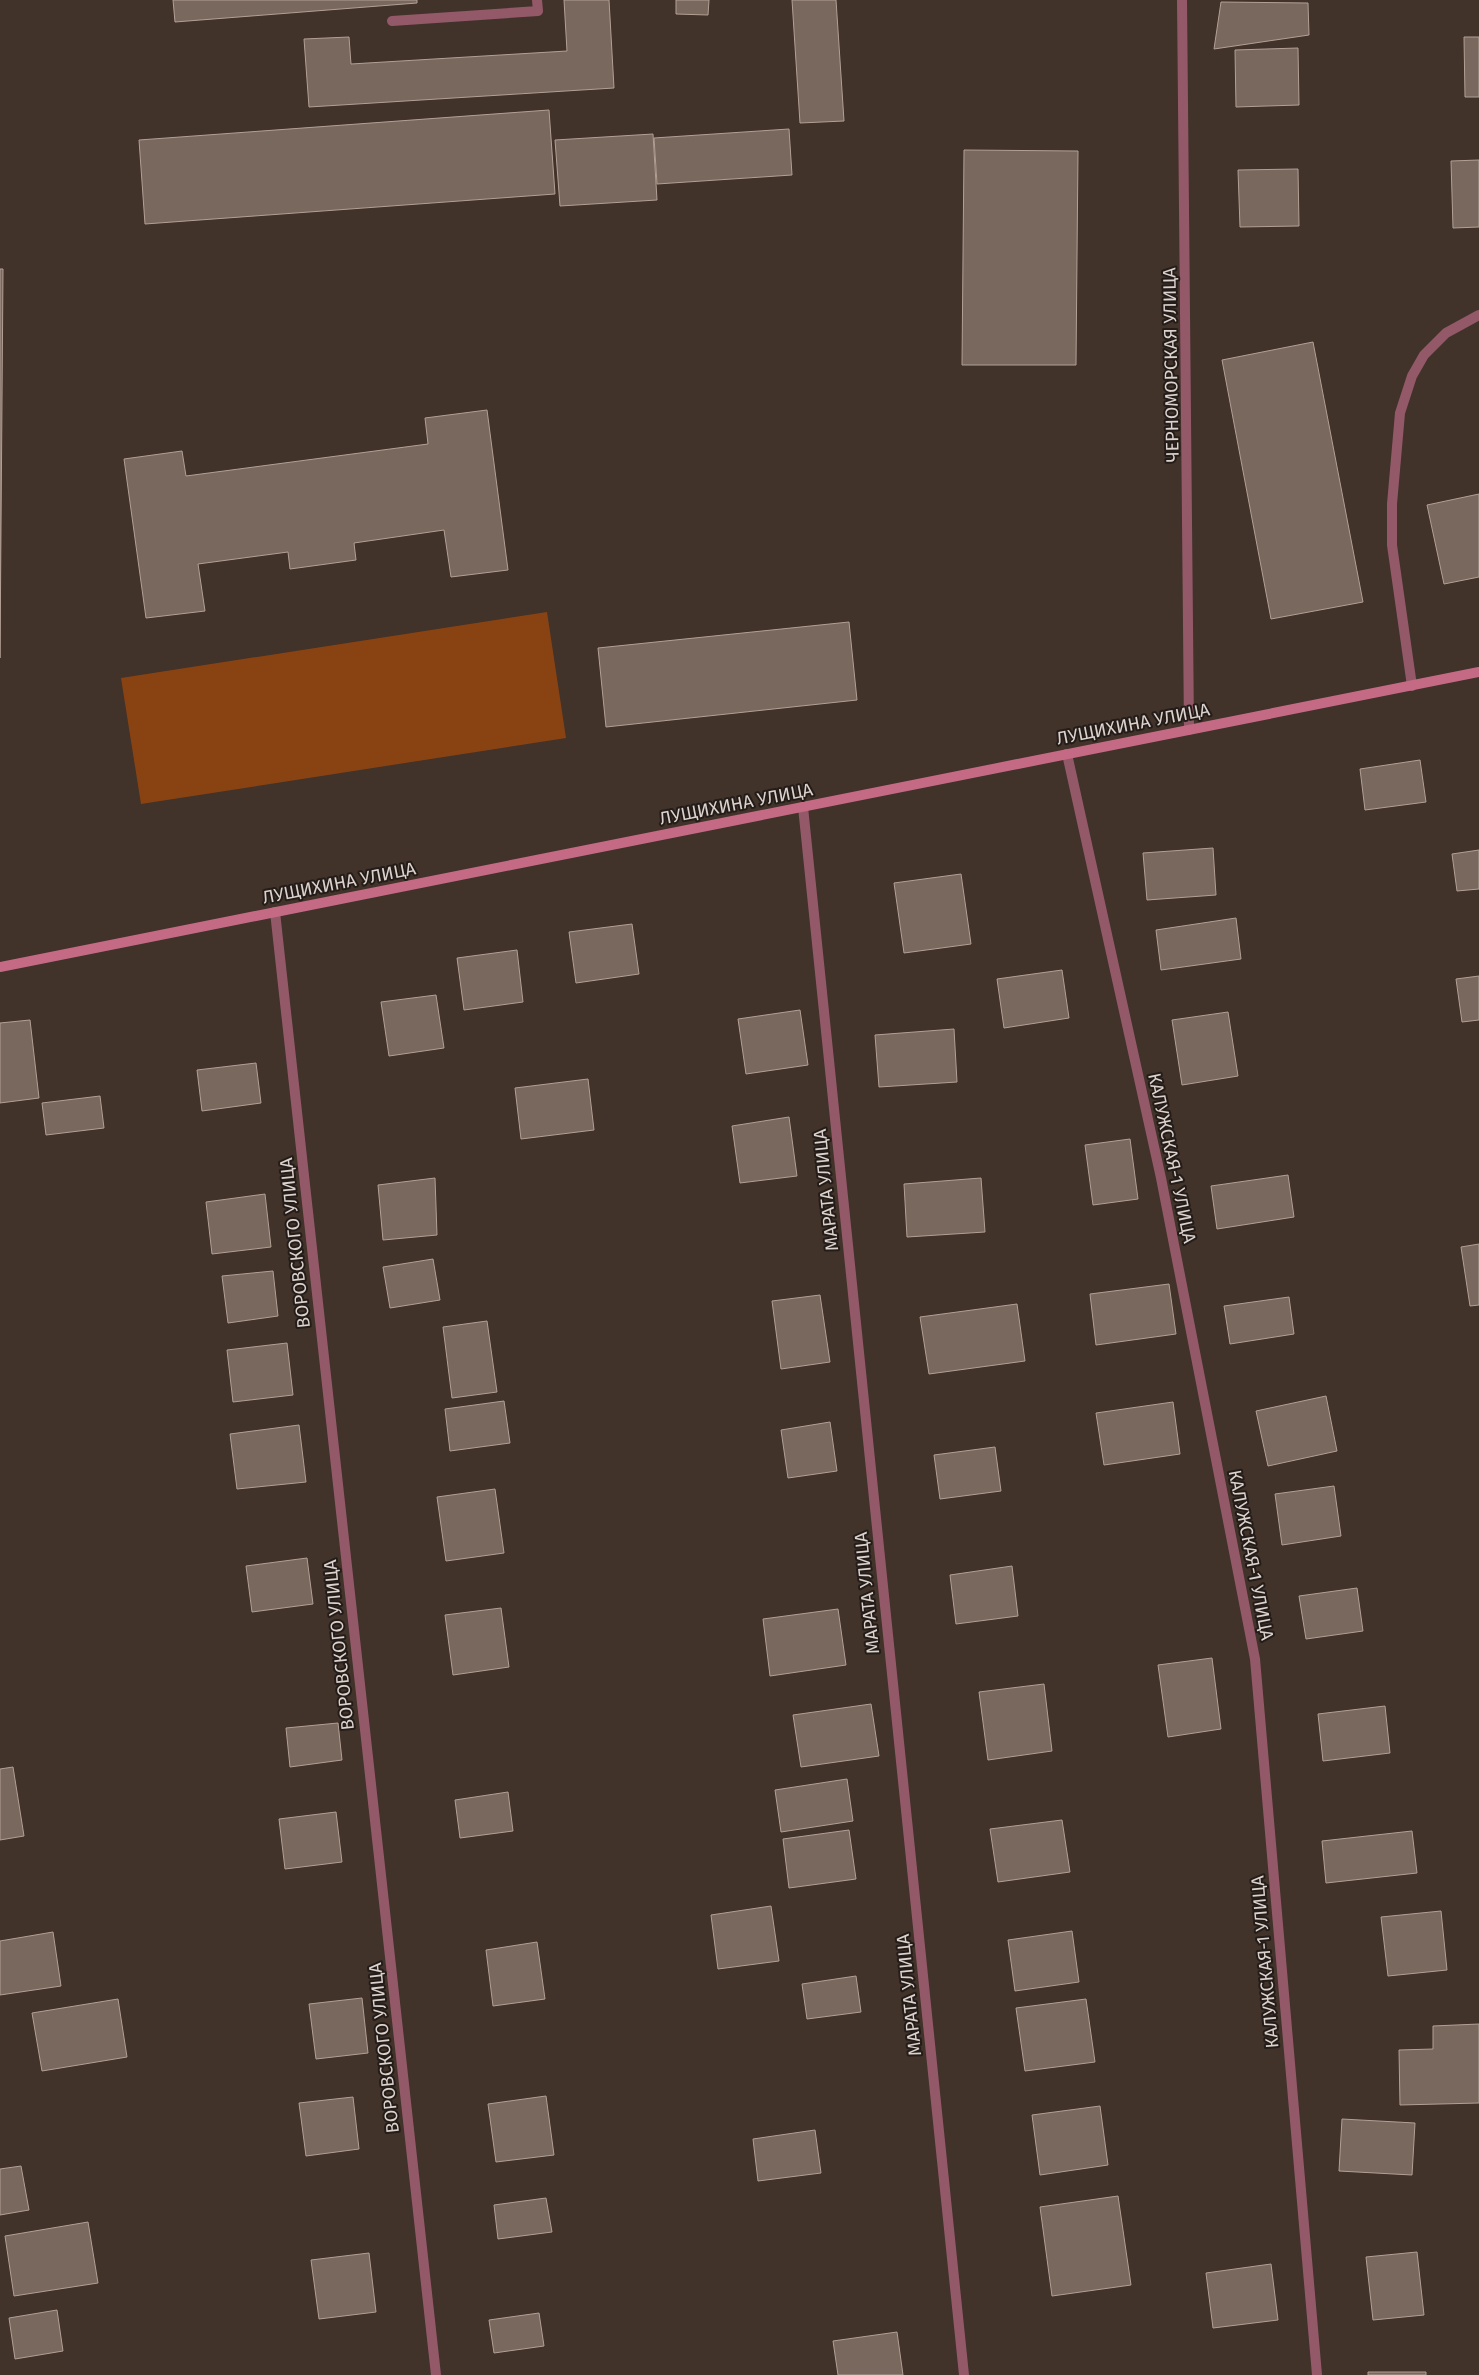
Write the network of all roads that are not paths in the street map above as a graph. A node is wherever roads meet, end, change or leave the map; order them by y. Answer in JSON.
{"nodes":[{"id":1,"x":537,"y":0,"type":"edge"},
{"id":2,"x":1182,"y":0,"type":"edge"},
{"id":3,"x":392,"y":21,"type":"dead end"},
{"id":4,"x":1479,"y":316,"type":"edge"},
{"id":5,"x":1479,"y":672,"type":"edge"},
{"id":6,"x":1412,"y":686,"type":"junction"},
{"id":7,"x":1190,"y":730,"type":"junction"},
{"id":8,"x":1067,"y":754,"type":"junction"},
{"id":9,"x":803,"y":807,"type":"junction"},
{"id":10,"x":275,"y":912,"type":"junction"},
{"id":11,"x":0,"y":967,"type":"edge"},
{"id":12,"x":436,"y":2375,"type":"edge"},
{"id":13,"x":964,"y":2375,"type":"edge"},
{"id":14,"x":1317,"y":2375,"type":"edge"}],
"edges":[{"from":1,"to":3,"type":"street"},
{"from":2,"to":7,"type":"street","name":"ЧЕРНОМОРСКАЯ УЛИЦА"},
{"from":4,"to":6,"type":"street"},
{"from":5,"to":6,"type":"street","name":"ЛУЩИХИНА УЛИЦА"},
{"from":6,"to":7,"type":"street","name":"ЛУЩИХИНА УЛИЦА"},
{"from":7,"to":8,"type":"street","name":"ЛУЩИХИНА УЛИЦА"},
{"from":8,"to":9,"type":"street","name":"ЛУЩИХИНА УЛИЦА"},
{"from":8,"to":14,"type":"street","name":"КАЛУЖСКАЯ-1 УЛИЦА"},
{"from":9,"to":10,"type":"street","name":"ЛУЩИХИНА УЛИЦА"},
{"from":9,"to":13,"type":"street","name":"МАРАТА УЛИЦА"},
{"from":10,"to":11,"type":"street","name":"ЛУЩИХИНА УЛИЦА"},
{"from":10,"to":12,"type":"street","name":"ВОРОВСКОГО УЛИЦА"}]}
